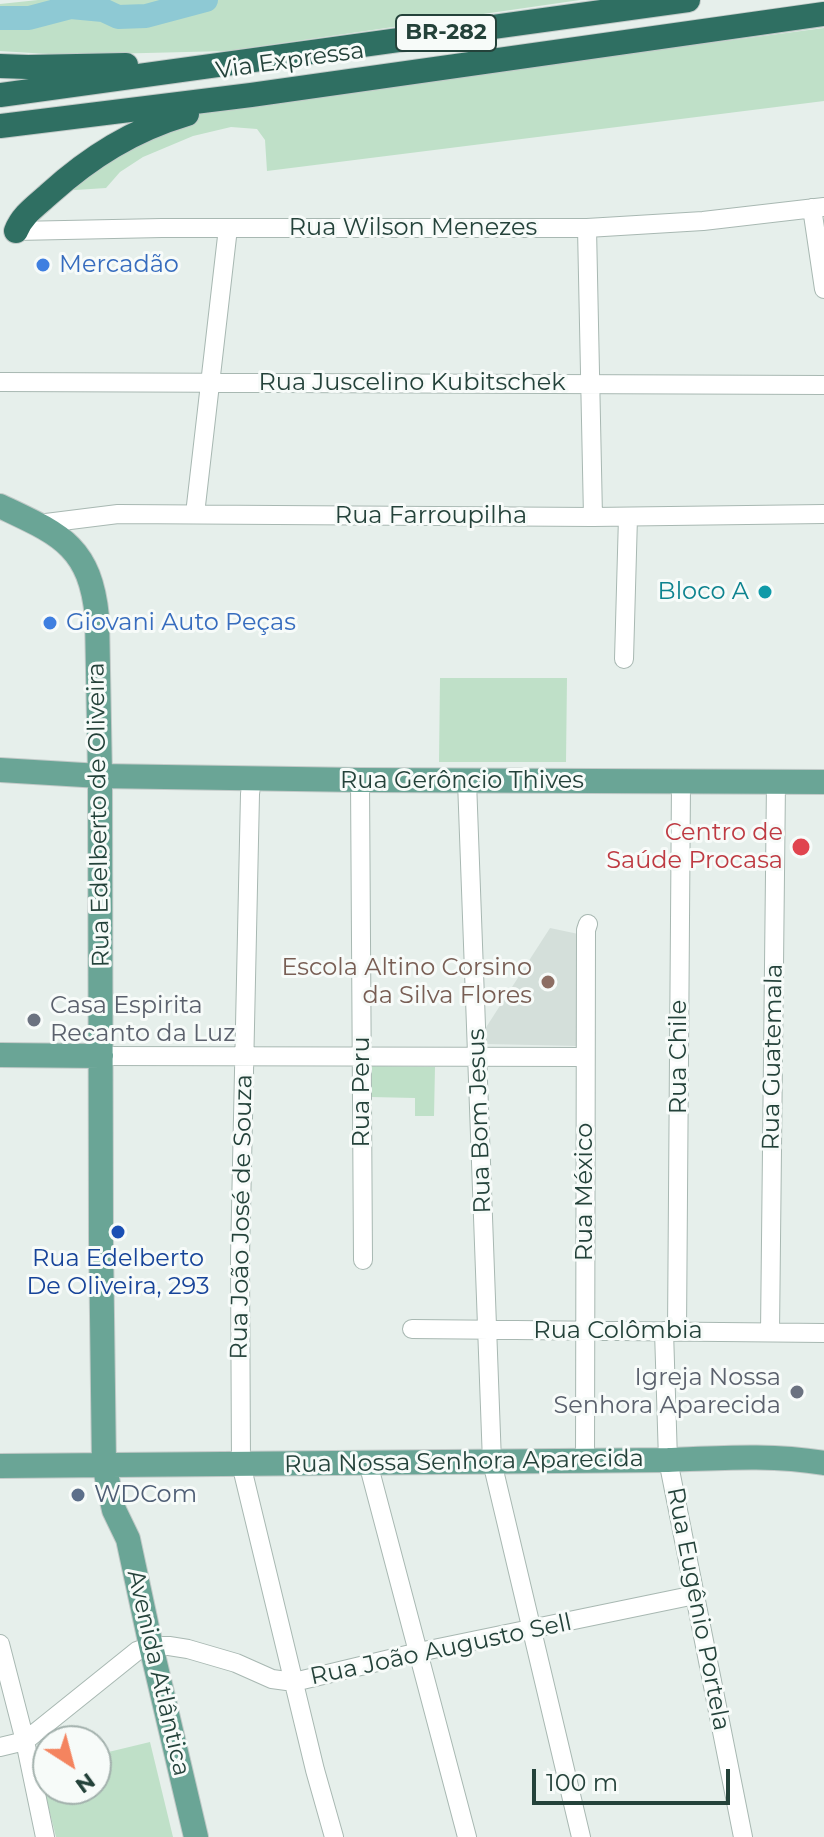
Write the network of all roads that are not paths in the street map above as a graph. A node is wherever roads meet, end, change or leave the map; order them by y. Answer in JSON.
{"nodes":[{"id":1,"x":688,"y":0,"type":"edge"},
{"id":2,"x":824,"y":14,"type":"edge"},
{"id":3,"x":0,"y":66,"type":"edge"},
{"id":4,"x":204,"y":67,"type":"junction"},
{"id":5,"x":0,"y":95,"type":"edge"},
{"id":6,"x":251,"y":95,"type":"junction"},
{"id":7,"x":0,"y":126,"type":"edge"},
{"id":8,"x":818,"y":207,"type":"edge"},
{"id":9,"x":228,"y":228,"type":"junction"},
{"id":10,"x":587,"y":228,"type":"junction"},
{"id":11,"x":8,"y":231,"type":"edge"},
{"id":12,"x":824,"y":289,"type":"edge"},
{"id":13,"x":0,"y":382,"type":"edge"},
{"id":14,"x":212,"y":383,"type":"junction"},
{"id":15,"x":590,"y":384,"type":"junction"},
{"id":16,"x":824,"y":385,"type":"edge"},
{"id":17,"x":0,"y":506,"type":"edge"},
{"id":18,"x":195,"y":514,"type":"junction"},
{"id":19,"x":824,"y":514,"type":"edge"},
{"id":20,"x":593,"y":517,"type":"junction"},
{"id":21,"x":628,"y":517,"type":"junction"},
{"id":22,"x":38,"y":524,"type":"junction"},
{"id":23,"x":624,"y":659,"type":"dead end"},
{"id":24,"x":0,"y":770,"type":"edge"},
{"id":25,"x":100,"y":776,"type":"junction"},
{"id":26,"x":252,"y":779,"type":"junction"},
{"id":27,"x":360,"y":780,"type":"junction"},
{"id":28,"x":467,"y":781,"type":"junction"},
{"id":29,"x":776,"y":782,"type":"junction"},
{"id":30,"x":824,"y":782,"type":"edge"},
{"id":31,"x":681,"y":783,"type":"junction"},
{"id":32,"x":588,"y":924,"type":"dead end"},
{"id":33,"x":0,"y":1055,"type":"edge"},
{"id":34,"x":101,"y":1056,"type":"junction"},
{"id":35,"x":244,"y":1056,"type":"junction"},
{"id":36,"x":362,"y":1056,"type":"junction"},
{"id":37,"x":477,"y":1056,"type":"junction"},
{"id":38,"x":585,"y":1057,"type":"junction"},
{"id":39,"x":363,"y":1260,"type":"dead end"},
{"id":40,"x":412,"y":1329,"type":"dead end"},
{"id":41,"x":487,"y":1330,"type":"junction"},
{"id":42,"x":585,"y":1331,"type":"junction"},
{"id":43,"x":670,"y":1331,"type":"junction"},
{"id":44,"x":770,"y":1332,"type":"junction"},
{"id":45,"x":824,"y":1333,"type":"edge"},
{"id":46,"x":668,"y":1460,"type":"junction"},
{"id":47,"x":585,"y":1461,"type":"junction"},
{"id":48,"x":492,"y":1462,"type":"junction"},
{"id":49,"x":368,"y":1463,"type":"junction"},
{"id":50,"x":824,"y":1463,"type":"edge"},
{"id":51,"x":241,"y":1464,"type":"junction"},
{"id":52,"x":104,"y":1465,"type":"junction"},
{"id":53,"x":0,"y":1466,"type":"edge"},
{"id":54,"x":695,"y":1595,"type":"junction"},
{"id":55,"x":532,"y":1629,"type":"junction"},
{"id":56,"x":0,"y":1644,"type":"edge"},
{"id":57,"x":144,"y":1649,"type":"junction"},
{"id":58,"x":419,"y":1652,"type":"junction"},
{"id":59,"x":294,"y":1682,"type":"junction"},
{"id":60,"x":25,"y":1741,"type":"junction"},
{"id":61,"x":0,"y":1747,"type":"edge"},
{"id":62,"x":45,"y":1837,"type":"edge"},
{"id":63,"x":181,"y":1837,"type":"edge"},
{"id":64,"x":196,"y":1837,"type":"edge"},
{"id":65,"x":334,"y":1837,"type":"edge"},
{"id":66,"x":467,"y":1837,"type":"edge"},
{"id":67,"x":581,"y":1837,"type":"edge"},
{"id":68,"x":743,"y":1837,"type":"edge"}],
"edges":[{"from":1,"to":4,"type":"highway","name":"Via Expressa","number":"BR-282"},
{"from":2,"to":6,"type":"highway","name":"Via Expressa","number":"BR-282"},
{"from":3,"to":4,"type":"highway"},
{"from":4,"to":5,"type":"highway","name":"Via Expressa","number":"BR-282"},
{"from":6,"to":7,"type":"highway","name":"Via Expressa","number":"BR-282"},
{"from":6,"to":11,"type":"highway"},
{"from":8,"to":10,"type":"street","name":"Rua Wilson Menezes"},
{"from":8,"to":12,"type":"street"},
{"from":9,"to":10,"type":"street","name":"Rua Wilson Menezes"},
{"from":9,"to":11,"type":"street","name":"Rua Wilson Menezes"},
{"from":9,"to":14,"type":"street"},
{"from":10,"to":15,"type":"street"},
{"from":13,"to":14,"type":"street","name":"Rua Juscelino Kubitschek"},
{"from":14,"to":15,"type":"street","name":"Rua Juscelino Kubitschek"},
{"from":14,"to":18,"type":"street"},
{"from":15,"to":16,"type":"street","name":"Rua Juscelino Kubitschek"},
{"from":15,"to":20,"type":"street"},
{"from":17,"to":22,"type":"main road","name":"Rua Edelberto de Oliveira"},
{"from":18,"to":20,"type":"street","name":"Rua Farroupilha"},
{"from":18,"to":22,"type":"street","name":"Rua Farroupilha"},
{"from":19,"to":21,"type":"street","name":"Rua Farroupilha"},
{"from":20,"to":21,"type":"street","name":"Rua Farroupilha"},
{"from":21,"to":23,"type":"street"},
{"from":22,"to":25,"type":"main road","name":"Rua Edelberto de Oliveira"},
{"from":24,"to":25,"type":"main road","name":"Rua Gerôncio Thives"},
{"from":25,"to":26,"type":"main road","name":"Rua Gerôncio Thives"},
{"from":25,"to":34,"type":"main road","name":"Rua Edelberto de Oliveira"},
{"from":26,"to":27,"type":"main road","name":"Rua Gerôncio Thives"},
{"from":26,"to":35,"type":"street","name":"Rua João José de Souza"},
{"from":27,"to":28,"type":"main road","name":"Rua Gerôncio Thives"},
{"from":27,"to":36,"type":"street","name":"Rua Peru"},
{"from":28,"to":31,"type":"main road","name":"Rua Gerôncio Thives"},
{"from":28,"to":37,"type":"street","name":"Rua Bom Jesus"},
{"from":29,"to":30,"type":"main road","name":"Rua Gerôncio Thives"},
{"from":29,"to":31,"type":"main road","name":"Rua Gerôncio Thives"},
{"from":29,"to":44,"type":"street","name":"Rua Guatemala"},
{"from":31,"to":43,"type":"street","name":"Rua Chile"},
{"from":32,"to":38,"type":"street","name":"Rua México"},
{"from":33,"to":34,"type":"main road"},
{"from":34,"to":35,"type":"street"},
{"from":34,"to":52,"type":"main road","name":"Rua Edelberto de Oliveira"},
{"from":35,"to":36,"type":"street"},
{"from":35,"to":51,"type":"street","name":"Rua João José de Souza"},
{"from":36,"to":37,"type":"street"},
{"from":36,"to":39,"type":"street","name":"Rua Peru"},
{"from":37,"to":38,"type":"street"},
{"from":37,"to":41,"type":"street","name":"Rua Bom Jesus"},
{"from":38,"to":42,"type":"street","name":"Rua México"},
{"from":40,"to":41,"type":"street","name":"Rua Colômbia"},
{"from":41,"to":42,"type":"street","name":"Rua Colômbia"},
{"from":41,"to":48,"type":"street","name":"Rua Bom Jesus"},
{"from":42,"to":43,"type":"street","name":"Rua Colômbia"},
{"from":42,"to":47,"type":"street","name":"Rua México"},
{"from":43,"to":44,"type":"street","name":"Rua Colômbia"},
{"from":43,"to":46,"type":"street","name":"Rua Eugênio Portela"},
{"from":44,"to":45,"type":"street","name":"Rua Colômbia"},
{"from":46,"to":47,"type":"main road","name":"Rua Nossa Senhora Aparecida"},
{"from":46,"to":50,"type":"main road","name":"Rua Nossa Senhora Aparecida"},
{"from":46,"to":54,"type":"street","name":"Rua Eugênio Portela"},
{"from":47,"to":48,"type":"main road","name":"Rua Nossa Senhora Aparecida"},
{"from":48,"to":49,"type":"main road","name":"Rua Nossa Senhora Aparecida"},
{"from":48,"to":55,"type":"street","name":"Rua Bom Jesus"},
{"from":49,"to":51,"type":"main road","name":"Rua Nossa Senhora Aparecida"},
{"from":49,"to":58,"type":"street"},
{"from":51,"to":52,"type":"main road","name":"Rua Nossa Senhora Aparecida"},
{"from":51,"to":59,"type":"street","name":"Rua João José de Souza"},
{"from":52,"to":53,"type":"main road","name":"Rua Nossa Senhora Aparecida"},
{"from":52,"to":57,"type":"main road","name":"Avenida Atlântica"},
{"from":54,"to":55,"type":"street","name":"Rua João Augusto Sell"},
{"from":54,"to":68,"type":"street","name":"Rua Eugênio Portela"},
{"from":55,"to":58,"type":"street","name":"Rua João Augusto Sell"},
{"from":55,"to":67,"type":"street","name":"Rua Bom Jesus"},
{"from":56,"to":60,"type":"street"},
{"from":57,"to":59,"type":"street","name":"Rua João Augusto Sell"},
{"from":57,"to":60,"type":"street"},
{"from":57,"to":63,"type":"main road","name":"Avenida Atlântica"},
{"from":57,"to":64,"type":"main road","name":"Avenida Atlântica"},
{"from":58,"to":59,"type":"street","name":"Rua João Augusto Sell"},
{"from":58,"to":66,"type":"street"},
{"from":59,"to":65,"type":"street","name":"Rua João José de Souza"},
{"from":60,"to":61,"type":"street"},
{"from":60,"to":62,"type":"street"}]}
